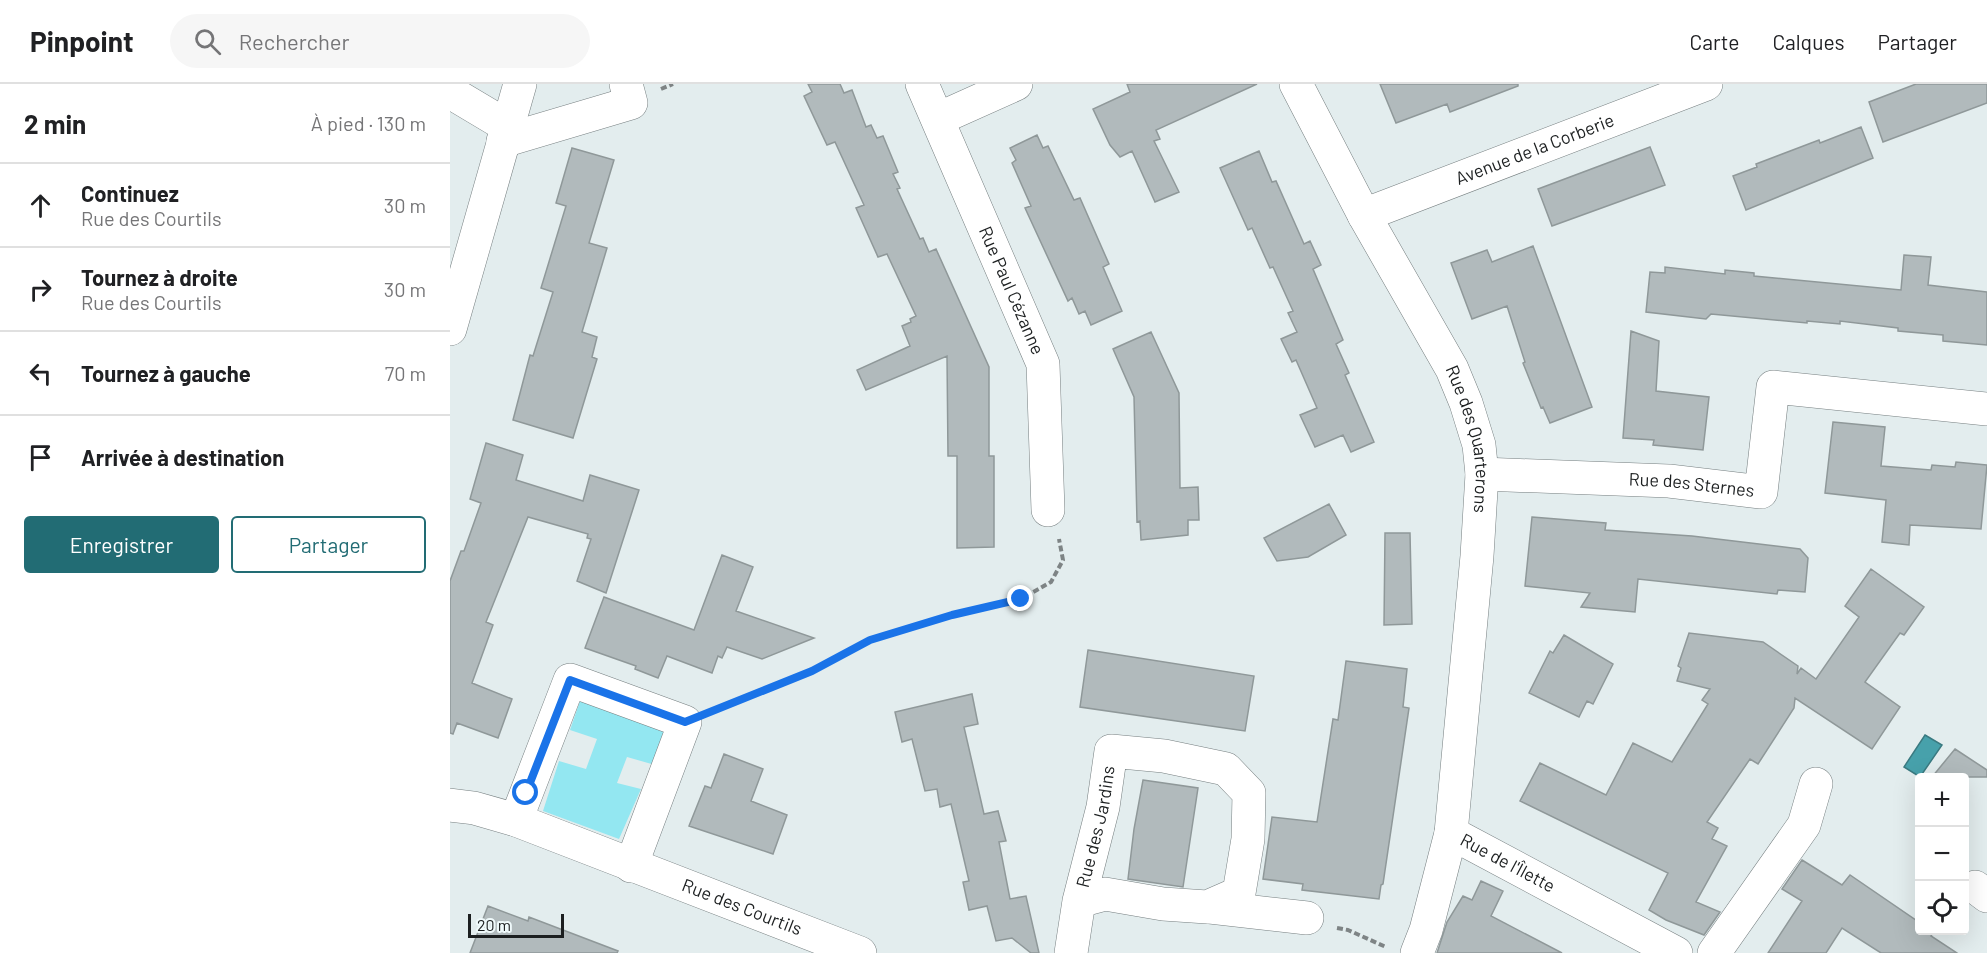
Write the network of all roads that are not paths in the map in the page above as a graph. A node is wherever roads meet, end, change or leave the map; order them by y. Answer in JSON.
{"nodes":[{"id":1,"x":520,"y":84,"type":"edge"},
{"id":2,"x":626,"y":84,"type":"edge"},
{"id":3,"x":922,"y":84,"type":"edge"},
{"id":4,"x":1016,"y":84,"type":"edge"},
{"id":5,"x":1296,"y":84,"type":"edge"},
{"id":6,"x":1706,"y":84,"type":"edge"},
{"id":7,"x":450,"y":92,"type":"edge"},
{"id":8,"x":938,"y":119,"type":"junction"},
{"id":9,"x":505,"y":134,"type":"junction"},
{"id":10,"x":1364,"y":215,"type":"junction"},
{"id":11,"x":450,"y":329,"type":"edge"},
{"id":12,"x":1987,"y":409,"type":"edge"},
{"id":13,"x":1482,"y":474,"type":"junction"},
{"id":14,"x":1048,"y":510,"type":"road end"},
{"id":15,"x":1816,"y":784,"type":"dead end"},
{"id":16,"x":458,"y":802,"type":"edge"},
{"id":17,"x":516,"y":820,"type":"junction"},
{"id":18,"x":1451,"y":833,"type":"junction"},
{"id":19,"x":632,"y":866,"type":"junction"},
{"id":20,"x":1079,"y":901,"type":"junction"},
{"id":21,"x":1207,"y":907,"type":"junction"},
{"id":22,"x":1307,"y":918,"type":"road end"},
{"id":23,"x":1402,"y":951,"type":"edge"},
{"id":24,"x":855,"y":952,"type":"edge"},
{"id":25,"x":1071,"y":953,"type":"edge"},
{"id":26,"x":1676,"y":953,"type":"edge"},
{"id":27,"x":1714,"y":953,"type":"edge"}],
"edges":[{"from":1,"to":9,"type":"street"},
{"from":2,"to":9,"type":"street"},
{"from":3,"to":8,"type":"street","name":"Rue Paul Cézanne"},
{"from":4,"to":8,"type":"street"},
{"from":5,"to":10,"type":"street","name":"Rue des Quarterons"},
{"from":6,"to":10,"type":"street","name":"Avenue de la Corberie"},
{"from":7,"to":9,"type":"street"},
{"from":8,"to":14,"type":"street","name":"Rue Paul Cézanne"},
{"from":9,"to":11,"type":"street"},
{"from":10,"to":13,"type":"street","name":"Rue des Quarterons"},
{"from":12,"to":13,"type":"street","name":"Rue des Sternes"},
{"from":13,"to":18,"type":"street","name":"Rue des Quarterons"},
{"from":15,"to":27,"type":"street"},
{"from":16,"to":17,"type":"street","name":"Rue des Courtils"},
{"from":17,"to":19,"type":"street","name":"Rue des Courtils"},
{"from":17,"to":19,"type":"street"},
{"from":18,"to":23,"type":"street","name":"Rue de l'Îlette"},
{"from":18,"to":26,"type":"street","name":"Rue de l'Îlette"},
{"from":19,"to":24,"type":"street","name":"Rue des Courtils"},
{"from":20,"to":21,"type":"street","name":"Rue des Jardins"},
{"from":20,"to":21,"type":"street","name":"Rue des Jardins"},
{"from":20,"to":25,"type":"street","name":"Rue des Jardins"},
{"from":21,"to":22,"type":"street","name":"Rue des Jardins"}]}
